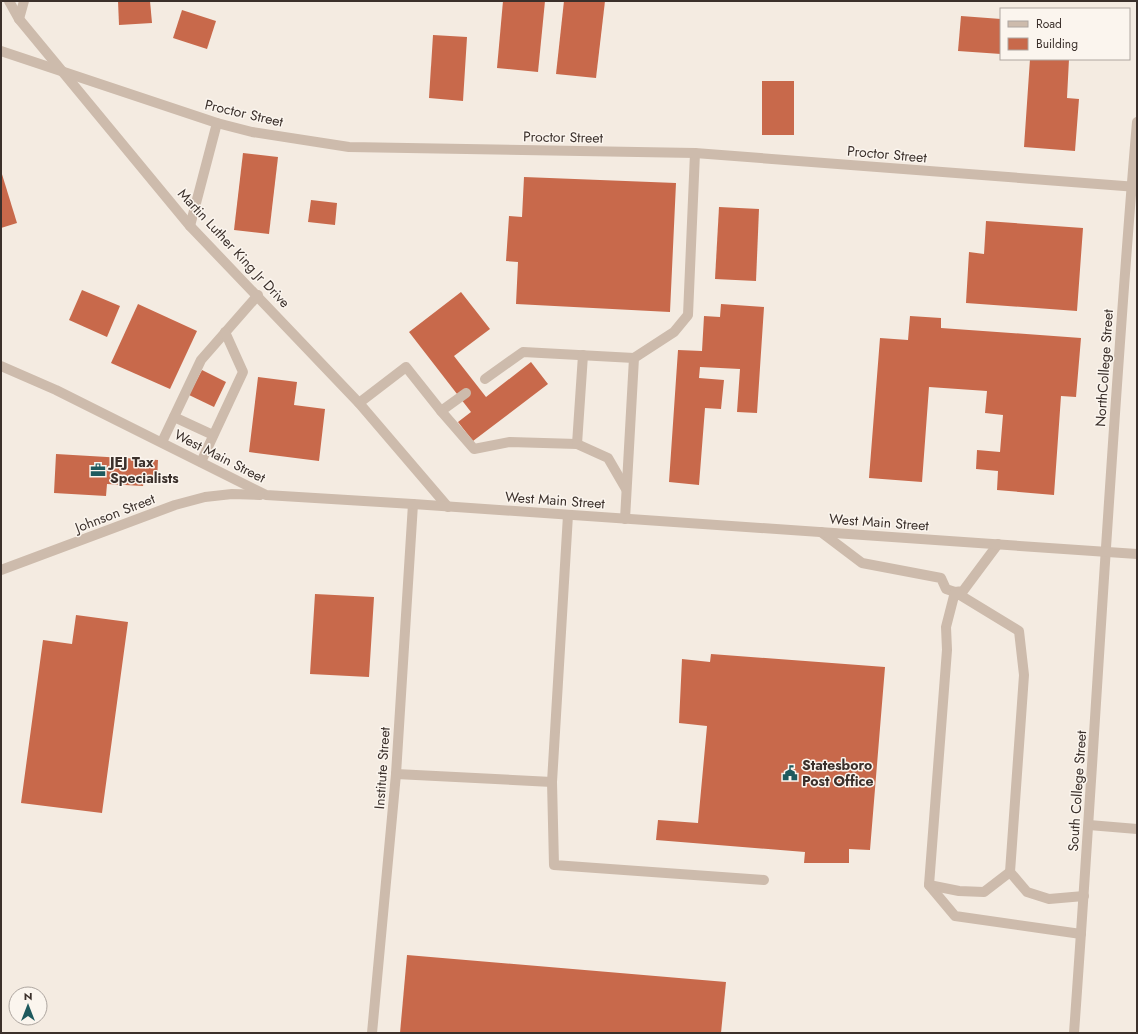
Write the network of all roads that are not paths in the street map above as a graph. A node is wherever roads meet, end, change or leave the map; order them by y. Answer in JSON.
{"nodes":[{"id":1,"x":8,"y":1,"type":"edge"},
{"id":2,"x":24,"y":1,"type":"edge"},
{"id":3,"x":19,"y":19,"type":"junction"},
{"id":4,"x":1,"y":52,"type":"edge"},
{"id":5,"x":63,"y":73,"type":"junction"},
{"id":6,"x":1137,"y":122,"type":"edge"},
{"id":7,"x":217,"y":123,"type":"junction"},
{"id":8,"x":1136,"y":146,"type":"edge"},
{"id":9,"x":695,"y":152,"type":"junction"},
{"id":10,"x":1134,"y":187,"type":"edge"},
{"id":11,"x":190,"y":226,"type":"junction"},
{"id":12,"x":258,"y":295,"type":"junction"},
{"id":13,"x":225,"y":332,"type":"junction"},
{"id":14,"x":583,"y":354,"type":"junction"},
{"id":15,"x":634,"y":358,"type":"junction"},
{"id":16,"x":1,"y":366,"type":"edge"},
{"id":17,"x":485,"y":379,"type":"dead end"},
{"id":18,"x":466,"y":393,"type":"dead end"},
{"id":19,"x":359,"y":402,"type":"junction"},
{"id":20,"x":441,"y":411,"type":"junction"},
{"id":21,"x":174,"y":417,"type":"junction"},
{"id":22,"x":213,"y":435,"type":"junction"},
{"id":23,"x":162,"y":442,"type":"junction"},
{"id":24,"x":577,"y":444,"type":"junction"},
{"id":25,"x":201,"y":462,"type":"junction"},
{"id":26,"x":626,"y":489,"type":"junction"},
{"id":27,"x":266,"y":495,"type":"junction"},
{"id":28,"x":413,"y":504,"type":"junction"},
{"id":29,"x":448,"y":507,"type":"junction"},
{"id":30,"x":568,"y":515,"type":"junction"},
{"id":31,"x":625,"y":519,"type":"junction"},
{"id":32,"x":821,"y":532,"type":"junction"},
{"id":33,"x":998,"y":544,"type":"junction"},
{"id":34,"x":1105,"y":551,"type":"junction"},
{"id":35,"x":1137,"y":554,"type":"edge"},
{"id":36,"x":1,"y":570,"type":"edge"},
{"id":37,"x":955,"y":592,"type":"junction"},
{"id":38,"x":396,"y":774,"type":"junction"},
{"id":39,"x":552,"y":782,"type":"junction"},
{"id":40,"x":1089,"y":826,"type":"junction"},
{"id":41,"x":1137,"y":829,"type":"edge"},
{"id":42,"x":1010,"y":872,"type":"junction"},
{"id":43,"x":764,"y":880,"type":"dead end"},
{"id":44,"x":929,"y":885,"type":"junction"},
{"id":45,"x":1084,"y":896,"type":"junction"},
{"id":46,"x":1081,"y":934,"type":"junction"},
{"id":47,"x":372,"y":1033,"type":"edge"},
{"id":48,"x":1074,"y":1033,"type":"edge"}],
"edges":[{"from":1,"to":3,"type":"street","name":"Martin Luther King Jr Drive"},
{"from":2,"to":3,"type":"street"},
{"from":3,"to":5,"type":"street","name":"Martin Luther King Jr Drive"},
{"from":4,"to":5,"type":"street","name":"Proctor Street"},
{"from":5,"to":7,"type":"street","name":"Proctor Street"},
{"from":5,"to":11,"type":"street","name":"Martin Luther King Jr Drive"},
{"from":6,"to":8,"type":"street","name":"NorthCollege Street"},
{"from":7,"to":9,"type":"street","name":"Proctor Street"},
{"from":7,"to":11,"type":"street"},
{"from":8,"to":10,"type":"street","name":"NorthCollege Street"},
{"from":9,"to":10,"type":"street","name":"Proctor Street"},
{"from":9,"to":15,"type":"street"},
{"from":10,"to":34,"type":"street","name":"NorthCollege Street"},
{"from":11,"to":12,"type":"street","name":"Martin Luther King Jr Drive"},
{"from":12,"to":13,"type":"street"},
{"from":12,"to":19,"type":"street","name":"Martin Luther King Jr Drive"},
{"from":13,"to":21,"type":"street"},
{"from":13,"to":22,"type":"street"},
{"from":14,"to":15,"type":"street"},
{"from":14,"to":17,"type":"street"},
{"from":14,"to":24,"type":"street"},
{"from":15,"to":26,"type":"street"},
{"from":16,"to":23,"type":"street","name":"West Main Street"},
{"from":18,"to":20,"type":"street"},
{"from":19,"to":20,"type":"street"},
{"from":19,"to":29,"type":"street","name":"Martin Luther King Jr Drive"},
{"from":20,"to":24,"type":"street"},
{"from":21,"to":22,"type":"street"},
{"from":21,"to":23,"type":"street"},
{"from":22,"to":25,"type":"street"},
{"from":23,"to":25,"type":"street","name":"West Main Street"},
{"from":24,"to":26,"type":"street"},
{"from":25,"to":27,"type":"street","name":"West Main Street"},
{"from":26,"to":31,"type":"street"},
{"from":27,"to":28,"type":"street","name":"West Main Street"},
{"from":27,"to":36,"type":"street","name":"Johnson Street"},
{"from":28,"to":29,"type":"street","name":"West Main Street"},
{"from":28,"to":38,"type":"street","name":"Institute Street"},
{"from":29,"to":30,"type":"street","name":"West Main Street"},
{"from":30,"to":31,"type":"street","name":"West Main Street"},
{"from":30,"to":39,"type":"street"},
{"from":31,"to":32,"type":"street","name":"West Main Street"},
{"from":32,"to":33,"type":"street","name":"West Main Street"},
{"from":32,"to":37,"type":"street"},
{"from":33,"to":34,"type":"street","name":"West Main Street"},
{"from":33,"to":37,"type":"street"},
{"from":34,"to":35,"type":"street","name":"West Main Street"},
{"from":34,"to":40,"type":"street","name":"South College Street"},
{"from":37,"to":42,"type":"street"},
{"from":37,"to":44,"type":"street"},
{"from":38,"to":39,"type":"street"},
{"from":38,"to":47,"type":"street","name":"Institute Street"},
{"from":39,"to":43,"type":"street"},
{"from":40,"to":41,"type":"street"},
{"from":40,"to":45,"type":"street","name":"South College Street"},
{"from":42,"to":44,"type":"street"},
{"from":42,"to":45,"type":"street"},
{"from":44,"to":46,"type":"street"},
{"from":45,"to":46,"type":"street","name":"South College Street"},
{"from":46,"to":48,"type":"street","name":"South College Street"}]}
